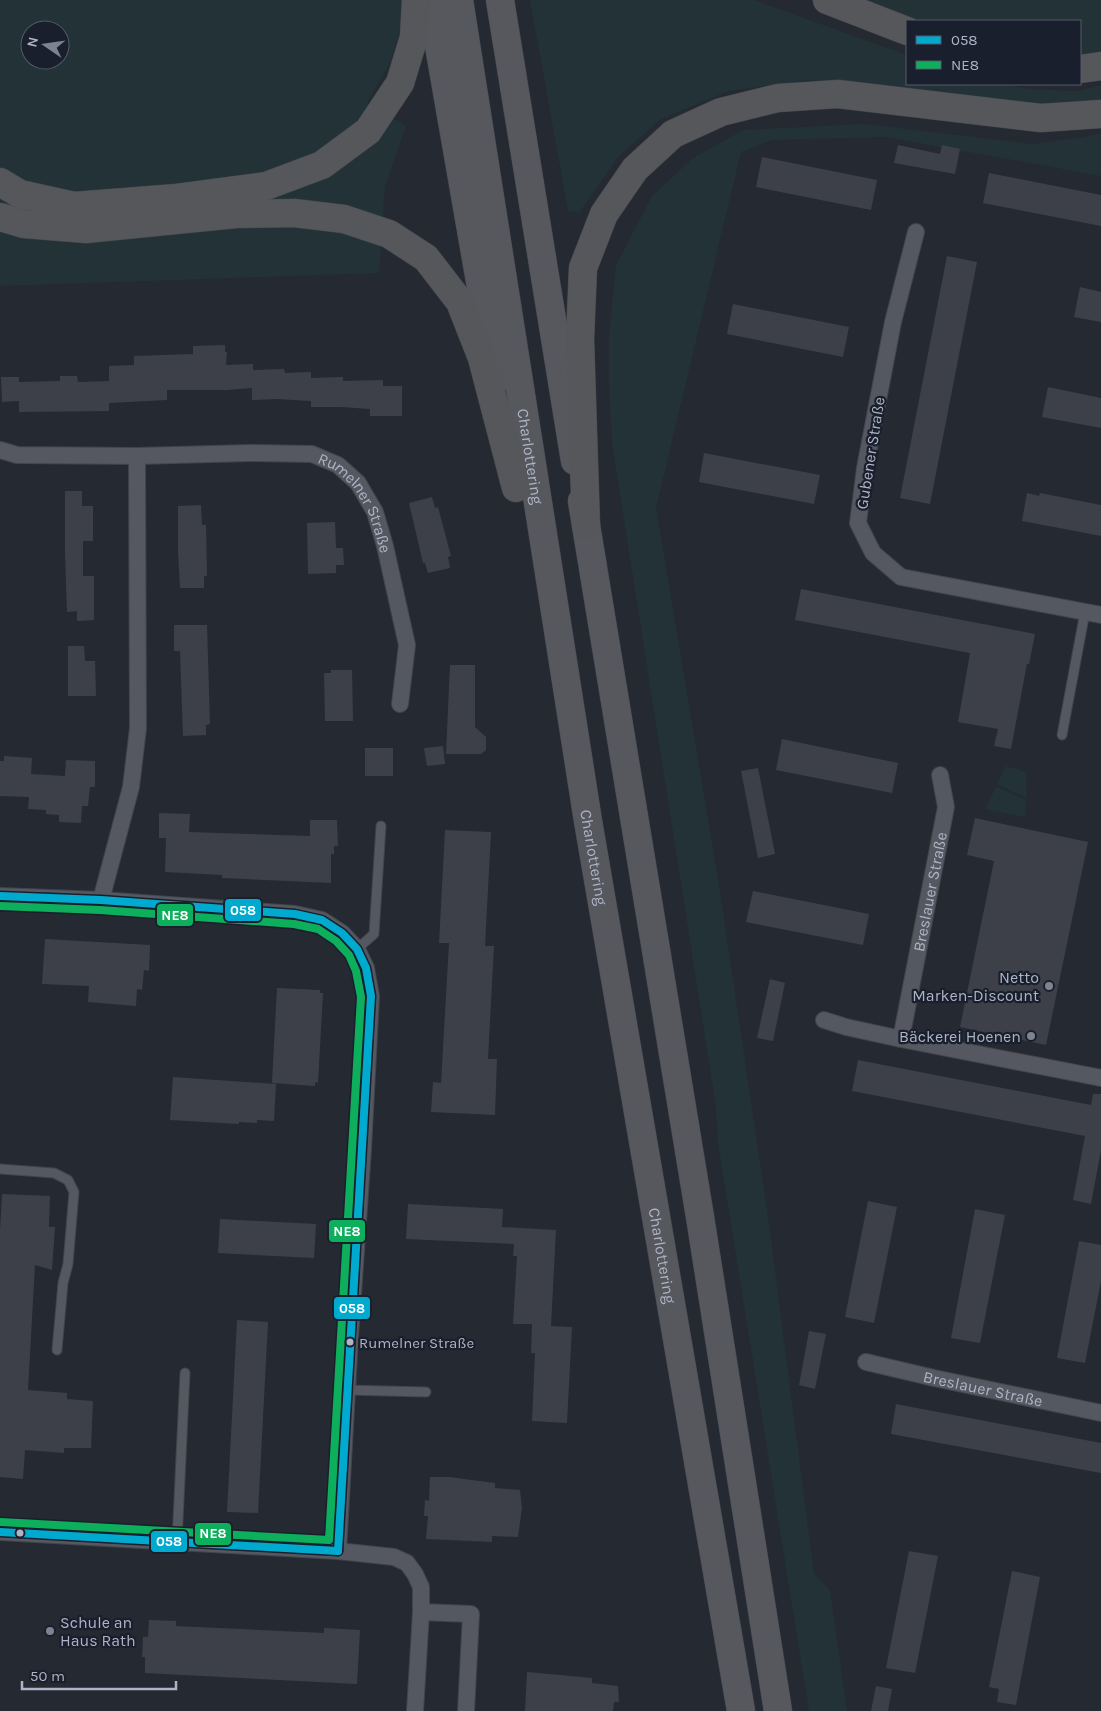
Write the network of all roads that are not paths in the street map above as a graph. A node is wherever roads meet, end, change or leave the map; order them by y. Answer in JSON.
{"nodes":[{"id":1,"x":416,"y":0,"type":"edge"},
{"id":2,"x":431,"y":0,"type":"edge"},
{"id":3,"x":459,"y":0,"type":"edge"},
{"id":4,"x":500,"y":0,"type":"edge"},
{"id":5,"x":826,"y":0,"type":"edge"},
{"id":6,"x":906,"y":31,"type":"edge"},
{"id":7,"x":1101,"y":66,"type":"edge"},
{"id":8,"x":1081,"y":69,"type":"edge"},
{"id":9,"x":1101,"y":114,"type":"edge"},
{"id":10,"x":0,"y":182,"type":"edge"},
{"id":11,"x":0,"y":217,"type":"edge"},
{"id":12,"x":916,"y":232,"type":"dead end"},
{"id":13,"x":0,"y":450,"type":"edge"},
{"id":14,"x":137,"y":456,"type":"junction"},
{"id":15,"x":516,"y":488,"type":"junction"},
{"id":16,"x":586,"y":525,"type":"junction"},
{"id":17,"x":1093,"y":614,"type":"edge"},
{"id":18,"x":400,"y":704,"type":"dead end"},
{"id":19,"x":1062,"y":735,"type":"dead end"},
{"id":20,"x":940,"y":775,"type":"dead end"},
{"id":21,"x":588,"y":821,"type":"junction"},
{"id":22,"x":381,"y":826,"type":"dead end"},
{"id":23,"x":0,"y":896,"type":"edge"},
{"id":24,"x":101,"y":900,"type":"junction"},
{"id":25,"x":357,"y":949,"type":"junction"},
{"id":26,"x":824,"y":1020,"type":"dead end"},
{"id":27,"x":901,"y":1039,"type":"junction"},
{"id":28,"x":1101,"y":1078,"type":"edge"},
{"id":29,"x":0,"y":1169,"type":"edge"},
{"id":30,"x":57,"y":1350,"type":"dead end"},
{"id":31,"x":866,"y":1362,"type":"dead end"},
{"id":32,"x":185,"y":1373,"type":"dead end"},
{"id":33,"x":347,"y":1390,"type":"junction"},
{"id":34,"x":426,"y":1392,"type":"dead end"},
{"id":35,"x":1101,"y":1413,"type":"edge"},
{"id":36,"x":0,"y":1532,"type":"edge"},
{"id":37,"x":177,"y":1542,"type":"junction"},
{"id":38,"x":338,"y":1551,"type":"junction"},
{"id":39,"x":422,"y":1612,"type":"junction"},
{"id":40,"x":415,"y":1711,"type":"edge"},
{"id":41,"x":466,"y":1711,"type":"edge"},
{"id":42,"x":741,"y":1711,"type":"edge"},
{"id":43,"x":778,"y":1711,"type":"edge"}],
"edges":[{"from":1,"to":10,"type":"highway"},
{"from":2,"to":15,"type":"highway"},
{"from":3,"to":21,"type":"highway","name":"Charlottering"},
{"from":4,"to":16,"type":"highway"},
{"from":5,"to":6,"type":"highway"},
{"from":7,"to":8,"type":"highway"},
{"from":9,"to":16,"type":"highway"},
{"from":11,"to":15,"type":"highway"},
{"from":12,"to":17,"type":"street","name":"Gubener Straße"},
{"from":13,"to":14,"type":"street","name":"Rumelner Straße"},
{"from":14,"to":18,"type":"street","name":"Rumelner Straße"},
{"from":14,"to":24,"type":"street"},
{"from":15,"to":21,"type":"highway"},
{"from":16,"to":43,"type":"highway"},
{"from":17,"to":19,"type":"lane"},
{"from":20,"to":27,"type":"street","name":"Breslauer Straße"},
{"from":21,"to":42,"type":"highway","name":"Charlottering"},
{"from":22,"to":25,"type":"lane"},
{"from":23,"to":24,"type":"street"},
{"from":24,"to":25,"type":"street"},
{"from":25,"to":33,"type":"street"},
{"from":26,"to":27,"type":"street"},
{"from":27,"to":28,"type":"street"},
{"from":29,"to":30,"type":"lane"},
{"from":31,"to":35,"type":"street","name":"Breslauer Straße"},
{"from":32,"to":37,"type":"lane"},
{"from":33,"to":34,"type":"lane"},
{"from":33,"to":38,"type":"street"},
{"from":36,"to":37,"type":"street"},
{"from":37,"to":38,"type":"street"},
{"from":38,"to":39,"type":"street"},
{"from":39,"to":40,"type":"street"},
{"from":39,"to":41,"type":"street"}]}
